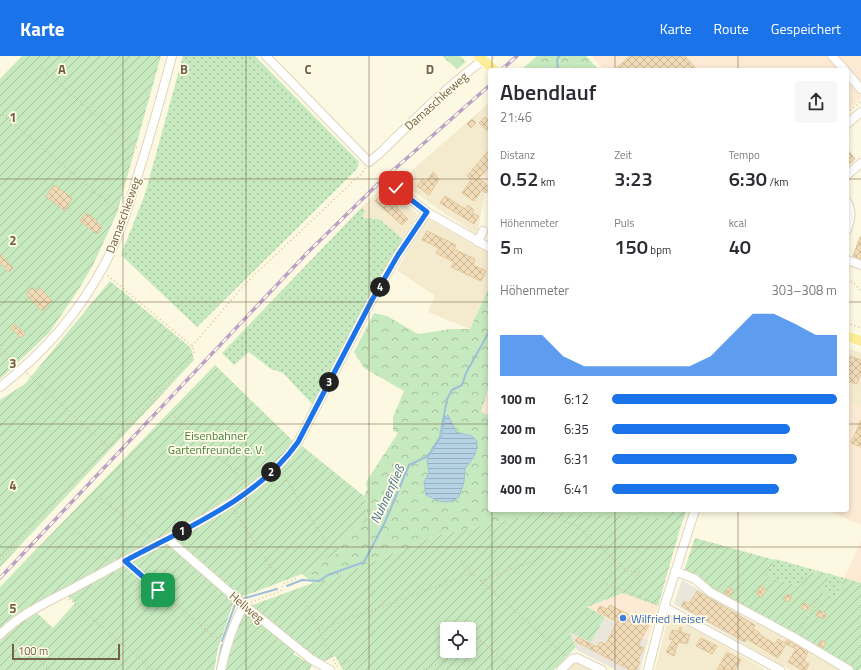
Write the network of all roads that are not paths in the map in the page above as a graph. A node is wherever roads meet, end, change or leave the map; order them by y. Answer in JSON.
{"nodes":[{"id":1,"x":172,"y":56,"type":"edge"},
{"id":2,"x":266,"y":56,"type":"edge"},
{"id":3,"x":479,"y":56,"type":"edge"},
{"id":4,"x":489,"y":56,"type":"edge"},
{"id":5,"x":832,"y":56,"type":"edge"},
{"id":6,"x":492,"y":68,"type":"edge"},
{"id":7,"x":843,"y":68,"type":"edge"},
{"id":8,"x":849,"y":75,"type":"edge"},
{"id":9,"x":861,"y":89,"type":"edge"},
{"id":10,"x":861,"y":112,"type":"edge"},
{"id":11,"x":849,"y":122,"type":"edge"},
{"id":12,"x":861,"y":163,"type":"edge"},
{"id":13,"x":849,"y":173,"type":"edge"},
{"id":14,"x":396,"y":188,"type":"dead end"},
{"id":15,"x":849,"y":205,"type":"edge"},
{"id":16,"x":427,"y":212,"type":"junction"},
{"id":17,"x":849,"y":223,"type":"edge"},
{"id":18,"x":483,"y":231,"type":"dead end"},
{"id":19,"x":478,"y":242,"type":"junction"},
{"id":20,"x":488,"y":247,"type":"edge"},
{"id":21,"x":849,"y":261,"type":"edge"},
{"id":22,"x":861,"y":265,"type":"edge"},
{"id":23,"x":849,"y":337,"type":"edge"},
{"id":24,"x":861,"y":341,"type":"edge"},
{"id":25,"x":0,"y":387,"type":"edge"},
{"id":26,"x":694,"y":512,"type":"edge"},
{"id":27,"x":168,"y":539,"type":"junction"},
{"id":28,"x":675,"y":571,"type":"junction"},
{"id":29,"x":244,"y":605,"type":"junction"},
{"id":30,"x":664,"y":607,"type":"junction"},
{"id":31,"x":2,"y":632,"type":"edge"},
{"id":32,"x":333,"y":668,"type":"edge"},
{"id":33,"x":221,"y":670,"type":"edge"},
{"id":34,"x":562,"y":670,"type":"edge"},
{"id":35,"x":602,"y":670,"type":"edge"},
{"id":36,"x":648,"y":670,"type":"edge"},
{"id":37,"x":780,"y":670,"type":"edge"},
{"id":38,"x":849,"y":670,"type":"edge"}],
"edges":[{"from":1,"to":25,"type":"street","name":"Damaschkeweg"},
{"from":2,"to":4,"type":"street","name":"Damaschkeweg"},
{"from":3,"to":6,"type":"main road","bridge":true},
{"from":5,"to":7,"type":"street"},
{"from":8,"to":9,"type":"street"},
{"from":10,"to":11,"type":"street"},
{"from":12,"to":13,"type":"street"},
{"from":14,"to":16,"type":"street"},
{"from":15,"to":17,"type":"street"},
{"from":16,"to":19,"type":"street"},
{"from":16,"to":27,"type":"street"},
{"from":18,"to":19,"type":"street"},
{"from":19,"to":20,"type":"street"},
{"from":21,"to":22,"type":"street"},
{"from":23,"to":24,"type":"main road"},
{"from":26,"to":28,"type":"street"},
{"from":27,"to":29,"type":"street","name":"Hellweg"},
{"from":27,"to":31,"type":"street"},
{"from":28,"to":30,"type":"street"},
{"from":28,"to":38,"type":"street"},
{"from":29,"to":32,"type":"street","name":"Hellweg"},
{"from":29,"to":33,"type":"street"},
{"from":30,"to":36,"type":"street"},
{"from":30,"to":37,"type":"street"},
{"from":34,"to":35,"type":"street"}]}
